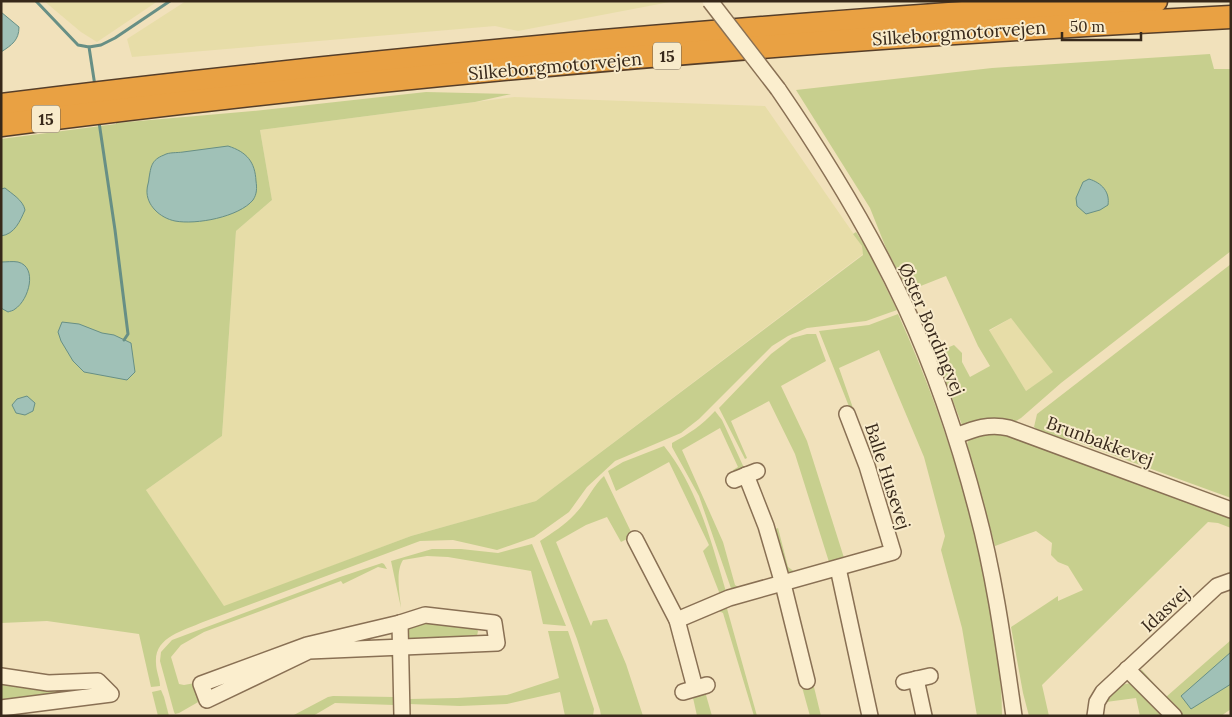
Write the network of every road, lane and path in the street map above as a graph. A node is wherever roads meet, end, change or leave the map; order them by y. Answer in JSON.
{"nodes":[{"id":1,"x":710,"y":1,"type":"edge"},
{"id":2,"x":1156,"y":1,"type":"edge"},
{"id":3,"x":1231,"y":17,"type":"edge"},
{"id":4,"x":97,"y":103,"type":"junction"},
{"id":5,"x":1,"y":105,"type":"edge"},
{"id":6,"x":1,"y":125,"type":"edge"},
{"id":7,"x":847,"y":414,"type":"dead end"},
{"id":8,"x":956,"y":436,"type":"junction"},
{"id":9,"x":746,"y":475,"type":"dead end"},
{"id":10,"x":1231,"y":510,"type":"edge"},
{"id":11,"x":635,"y":539,"type":"dead end"},
{"id":12,"x":838,"y":568,"type":"junction"},
{"id":13,"x":1231,"y":581,"type":"edge"},
{"id":14,"x":783,"y":584,"type":"junction"},
{"id":15,"x":677,"y":620,"type":"junction"},
{"id":16,"x":400,"y":623,"type":"junction"},
{"id":17,"x":400,"y":648,"type":"junction"},
{"id":18,"x":1127,"y":669,"type":"junction"},
{"id":19,"x":1,"y":676,"type":"edge"},
{"id":20,"x":917,"y":679,"type":"dead end"},
{"id":21,"x":806,"y":682,"type":"dead end"},
{"id":22,"x":695,"y":688,"type":"dead end"},
{"id":23,"x":1,"y":708,"type":"edge"},
{"id":24,"x":402,"y":716,"type":"edge"},
{"id":25,"x":870,"y":716,"type":"edge"},
{"id":26,"x":924,"y":716,"type":"edge"},
{"id":27,"x":1014,"y":716,"type":"edge"},
{"id":28,"x":1094,"y":716,"type":"edge"},
{"id":29,"x":1174,"y":716,"type":"edge"}],
"edges":[{"from":1,"to":8,"type":"street","name":"Øster Bordingvej","bridge":true},
{"from":2,"to":4,"type":"highway","name":"Silkeborgmotorvejen","number":"15"},
{"from":3,"to":4,"type":"highway","name":"Silkeborgmotorvejen","number":"15"},
{"from":4,"to":5,"type":"highway","name":"Silkeborgmotorvejen","number":"15"},
{"from":4,"to":6,"type":"highway","name":"Silkeborgmotorvejen","number":"15"},
{"from":7,"to":12,"type":"street","name":"Balle Husevej"},
{"from":8,"to":10,"type":"street","name":"Brunbakkevej"},
{"from":8,"to":27,"type":"street","name":"Øster Bordingvej"},
{"from":9,"to":14,"type":"street"},
{"from":11,"to":15,"type":"street"},
{"from":12,"to":14,"type":"street","name":"Balle Husevej"},
{"from":12,"to":25,"type":"street"},
{"from":13,"to":18,"type":"street","name":"Idasvej"},
{"from":14,"to":15,"type":"street","name":"Balle Husevej"},
{"from":14,"to":21,"type":"street"},
{"from":15,"to":22,"type":"street"},
{"from":16,"to":17,"type":"street"},
{"from":16,"to":17,"type":"street"},
{"from":16,"to":17,"type":"street"},
{"from":17,"to":24,"type":"street"},
{"from":18,"to":28,"type":"street","name":"Idasvej"},
{"from":18,"to":29,"type":"street"},
{"from":19,"to":23,"type":"street"},
{"from":20,"to":26,"type":"street"}]}
